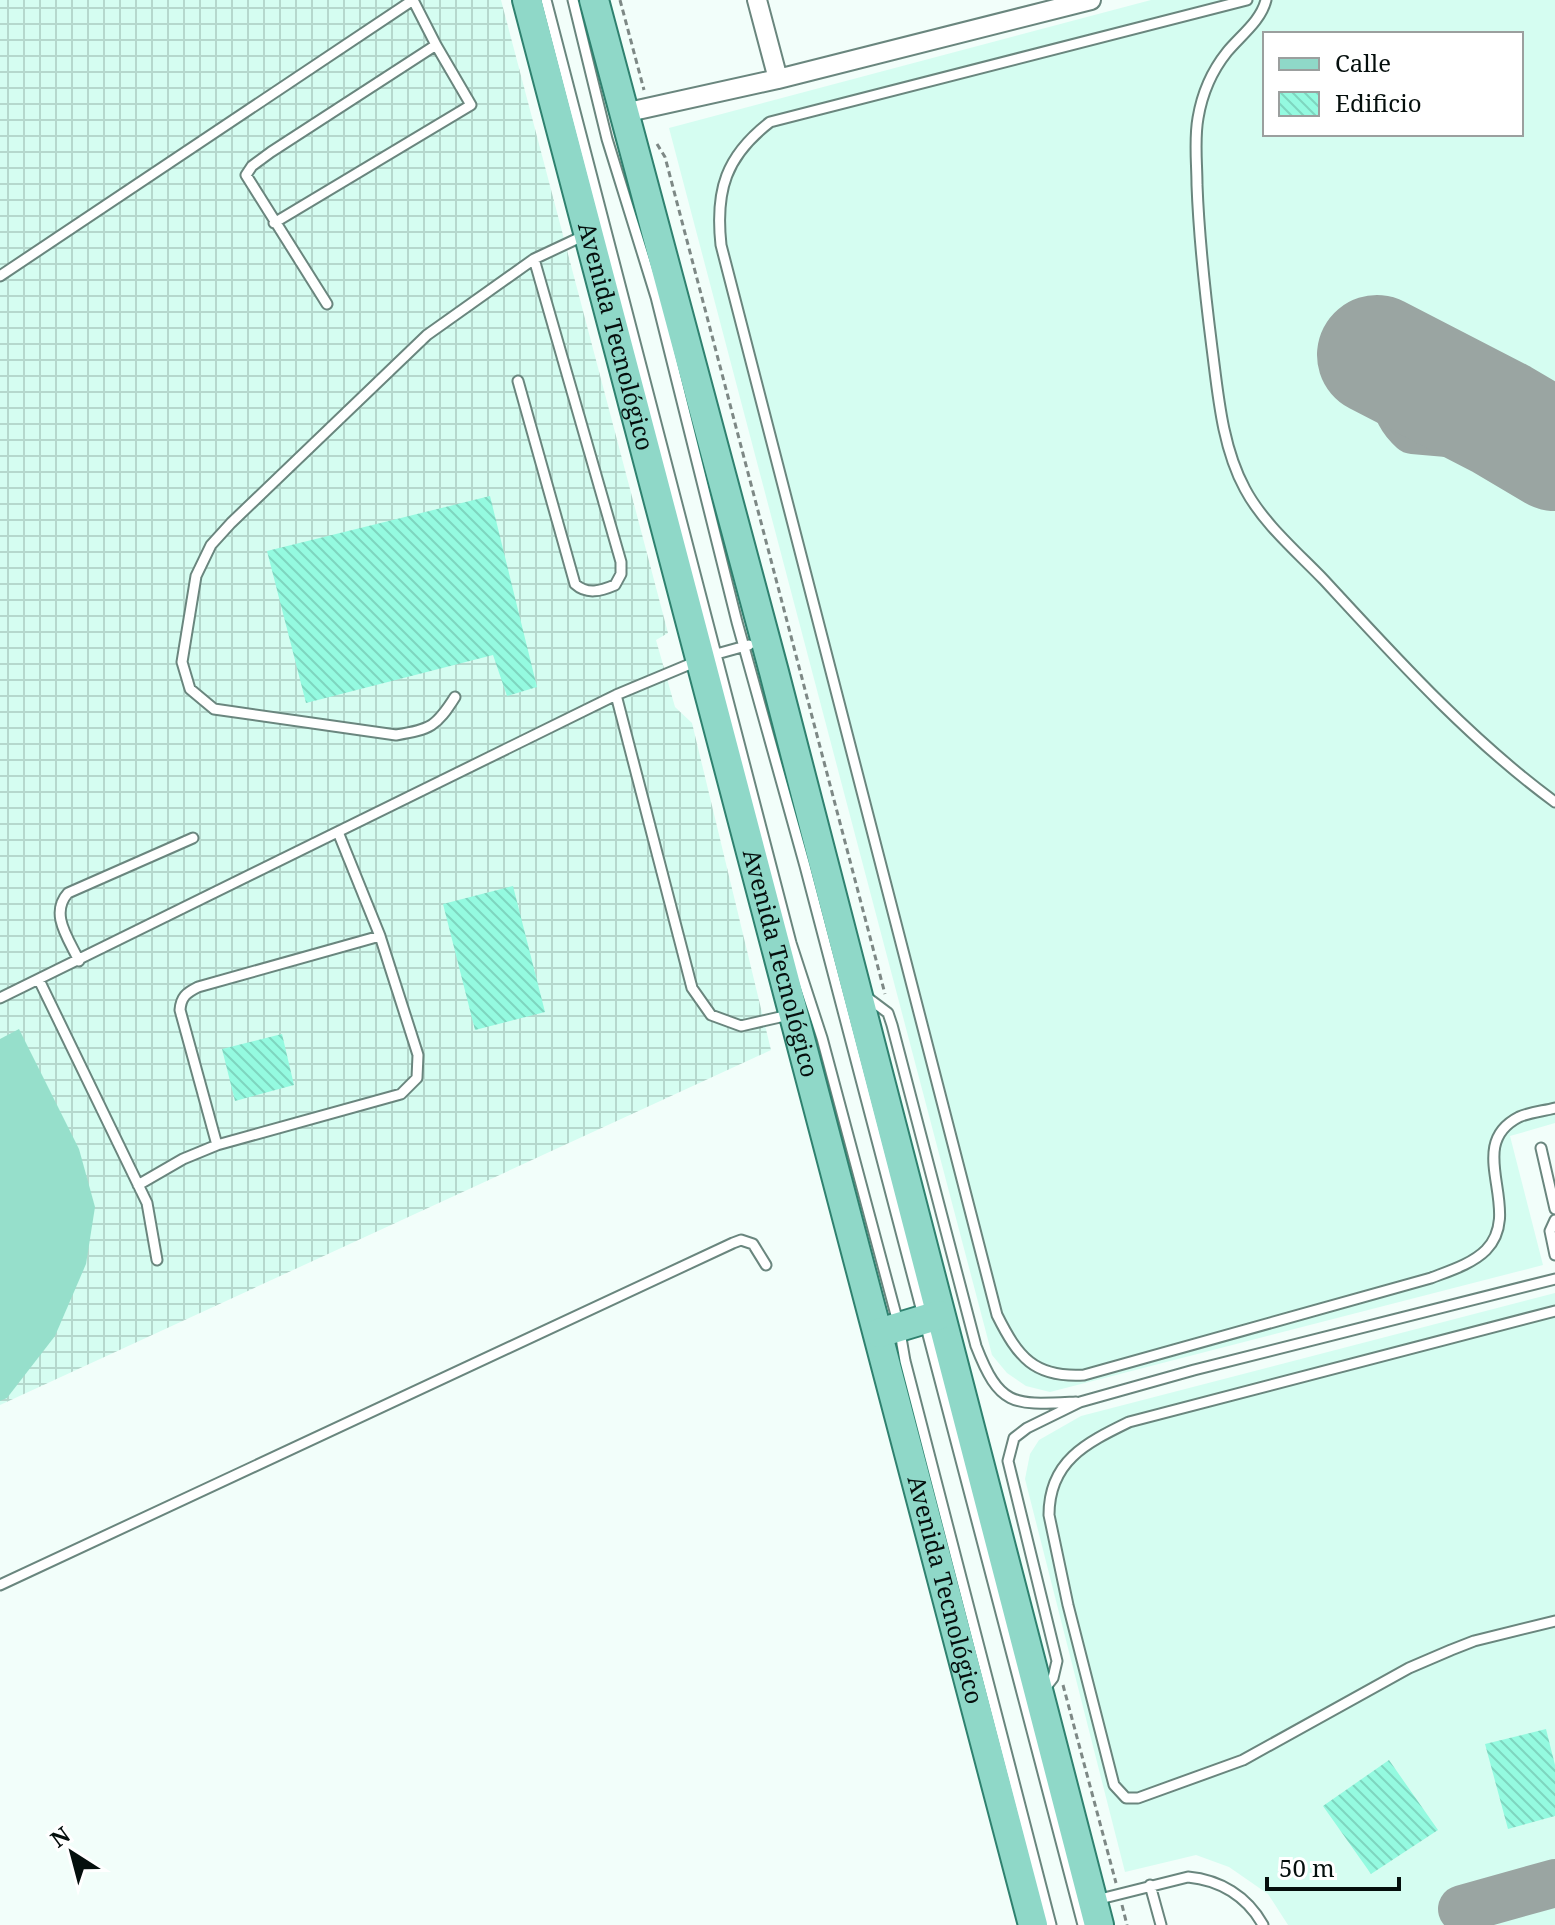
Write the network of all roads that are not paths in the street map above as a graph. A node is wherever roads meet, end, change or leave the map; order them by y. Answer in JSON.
{"nodes":[{"id":1,"x":413,"y":0,"type":"edge"},
{"id":2,"x":527,"y":0,"type":"edge"},
{"id":3,"x":546,"y":0,"type":"edge"},
{"id":4,"x":573,"y":0,"type":"edge"},
{"id":5,"x":594,"y":0,"type":"edge"},
{"id":6,"x":757,"y":0,"type":"edge"},
{"id":7,"x":1091,"y":0,"type":"edge"},
{"id":8,"x":1247,"y":0,"type":"edge"},
{"id":9,"x":1266,"y":0,"type":"edge"},
{"id":10,"x":436,"y":45,"type":"junction"},
{"id":11,"x":778,"y":79,"type":"junction"},
{"id":12,"x":636,"y":110,"type":"junction"},
{"id":13,"x":274,"y":223,"type":"junction"},
{"id":14,"x":587,"y":235,"type":"junction"},
{"id":15,"x":534,"y":259,"type":"junction"},
{"id":16,"x":1,"y":276,"type":"edge"},
{"id":17,"x":327,"y":304,"type":"dead end"},
{"id":18,"x":518,"y":381,"type":"dead end"},
{"id":19,"x":754,"y":644,"type":"junction"},
{"id":20,"x":708,"y":657,"type":"junction"},
{"id":21,"x":616,"y":695,"type":"junction"},
{"id":22,"x":455,"y":697,"type":"dead end"},
{"id":23,"x":1555,"y":802,"type":"edge"},
{"id":24,"x":338,"y":832,"type":"junction"},
{"id":25,"x":193,"y":838,"type":"dead end"},
{"id":26,"x":380,"y":936,"type":"junction"},
{"id":27,"x":79,"y":961,"type":"junction"},
{"id":28,"x":39,"y":980,"type":"junction"},
{"id":29,"x":857,"y":989,"type":"junction"},
{"id":30,"x":0,"y":998,"type":"edge"},
{"id":31,"x":794,"y":1014,"type":"junction"},
{"id":32,"x":1555,"y":1108,"type":"edge"},
{"id":33,"x":217,"y":1145,"type":"junction"},
{"id":34,"x":1541,"y":1148,"type":"dead end"},
{"id":35,"x":1552,"y":1178,"type":"edge"},
{"id":36,"x":138,"y":1185,"type":"junction"},
{"id":37,"x":1555,"y":1209,"type":"edge"},
{"id":38,"x":1555,"y":1220,"type":"edge"},
{"id":39,"x":1555,"y":1255,"type":"edge"},
{"id":40,"x":157,"y":1260,"type":"dead end"},
{"id":41,"x":766,"y":1265,"type":"dead end"},
{"id":42,"x":1555,"y":1279,"type":"edge"},
{"id":43,"x":1555,"y":1311,"type":"edge"},
{"id":44,"x":910,"y":1323,"type":"junction"},
{"id":45,"x":1080,"y":1402,"type":"junction"},
{"id":46,"x":0,"y":1585,"type":"edge"},
{"id":47,"x":1555,"y":1621,"type":"edge"},
{"id":48,"x":1038,"y":1696,"type":"junction"},
{"id":49,"x":1150,"y":1885,"type":"junction"},
{"id":50,"x":1098,"y":1911,"type":"edge"},
{"id":51,"x":1033,"y":1925,"type":"edge"},
{"id":52,"x":1051,"y":1925,"type":"edge"},
{"id":53,"x":1161,"y":1925,"type":"edge"},
{"id":54,"x":1263,"y":1925,"type":"edge"}],
"edges":[{"from":1,"to":10,"type":"lane"},
{"from":1,"to":16,"type":"lane"},
{"from":2,"to":14,"type":"main road","name":"Avenida Tecnológico"},
{"from":3,"to":20,"type":"lane"},
{"from":4,"to":19,"type":"lane"},
{"from":5,"to":12,"type":"main road","name":"Avenida Tecnológico"},
{"from":6,"to":11,"type":"street"},
{"from":7,"to":11,"type":"street"},
{"from":8,"to":32,"type":"lane"},
{"from":9,"to":23,"type":"lane"},
{"from":10,"to":13,"type":"lane"},
{"from":10,"to":13,"type":"lane"},
{"from":11,"to":12,"type":"street"},
{"from":12,"to":19,"type":"main road","name":"Avenida Tecnológico"},
{"from":13,"to":17,"type":"lane"},
{"from":14,"to":15,"type":"lane"},
{"from":14,"to":20,"type":"main road","name":"Avenida Tecnológico"},
{"from":15,"to":18,"type":"lane"},
{"from":15,"to":22,"type":"lane"},
{"from":19,"to":20,"type":"lane"},
{"from":19,"to":29,"type":"main road","name":"Avenida Tecnológico"},
{"from":19,"to":44,"type":"lane"},
{"from":20,"to":21,"type":"lane"},
{"from":20,"to":31,"type":"main road","name":"Avenida Tecnológico"},
{"from":20,"to":44,"type":"lane"},
{"from":21,"to":24,"type":"lane"},
{"from":21,"to":31,"type":"lane"},
{"from":24,"to":26,"type":"lane"},
{"from":24,"to":27,"type":"lane"},
{"from":25,"to":27,"type":"lane"},
{"from":26,"to":33,"type":"lane"},
{"from":26,"to":33,"type":"lane"},
{"from":27,"to":28,"type":"lane"},
{"from":28,"to":30,"type":"lane"},
{"from":28,"to":36,"type":"lane"},
{"from":29,"to":44,"type":"main road","name":"Avenida Tecnológico"},
{"from":29,"to":45,"type":"lane"},
{"from":31,"to":44,"type":"main road","name":"Avenida Tecnológico"},
{"from":33,"to":36,"type":"lane"},
{"from":34,"to":35,"type":"lane"},
{"from":35,"to":37,"type":"lane"},
{"from":36,"to":40,"type":"lane"},
{"from":38,"to":39,"type":"lane"},
{"from":41,"to":46,"type":"lane"},
{"from":42,"to":45,"type":"lane"},
{"from":43,"to":47,"type":"lane"},
{"from":44,"to":48,"type":"main road","name":"Avenida Tecnológico"},
{"from":44,"to":50,"type":"lane"},
{"from":44,"to":51,"type":"main road","name":"Avenida Tecnológico"},
{"from":44,"to":52,"type":"lane"},
{"from":45,"to":48,"type":"lane"},
{"from":48,"to":50,"type":"main road","name":"Avenida Tecnológico"},
{"from":49,"to":50,"type":"lane"},
{"from":49,"to":53,"type":"lane"},
{"from":49,"to":54,"type":"lane"}]}
